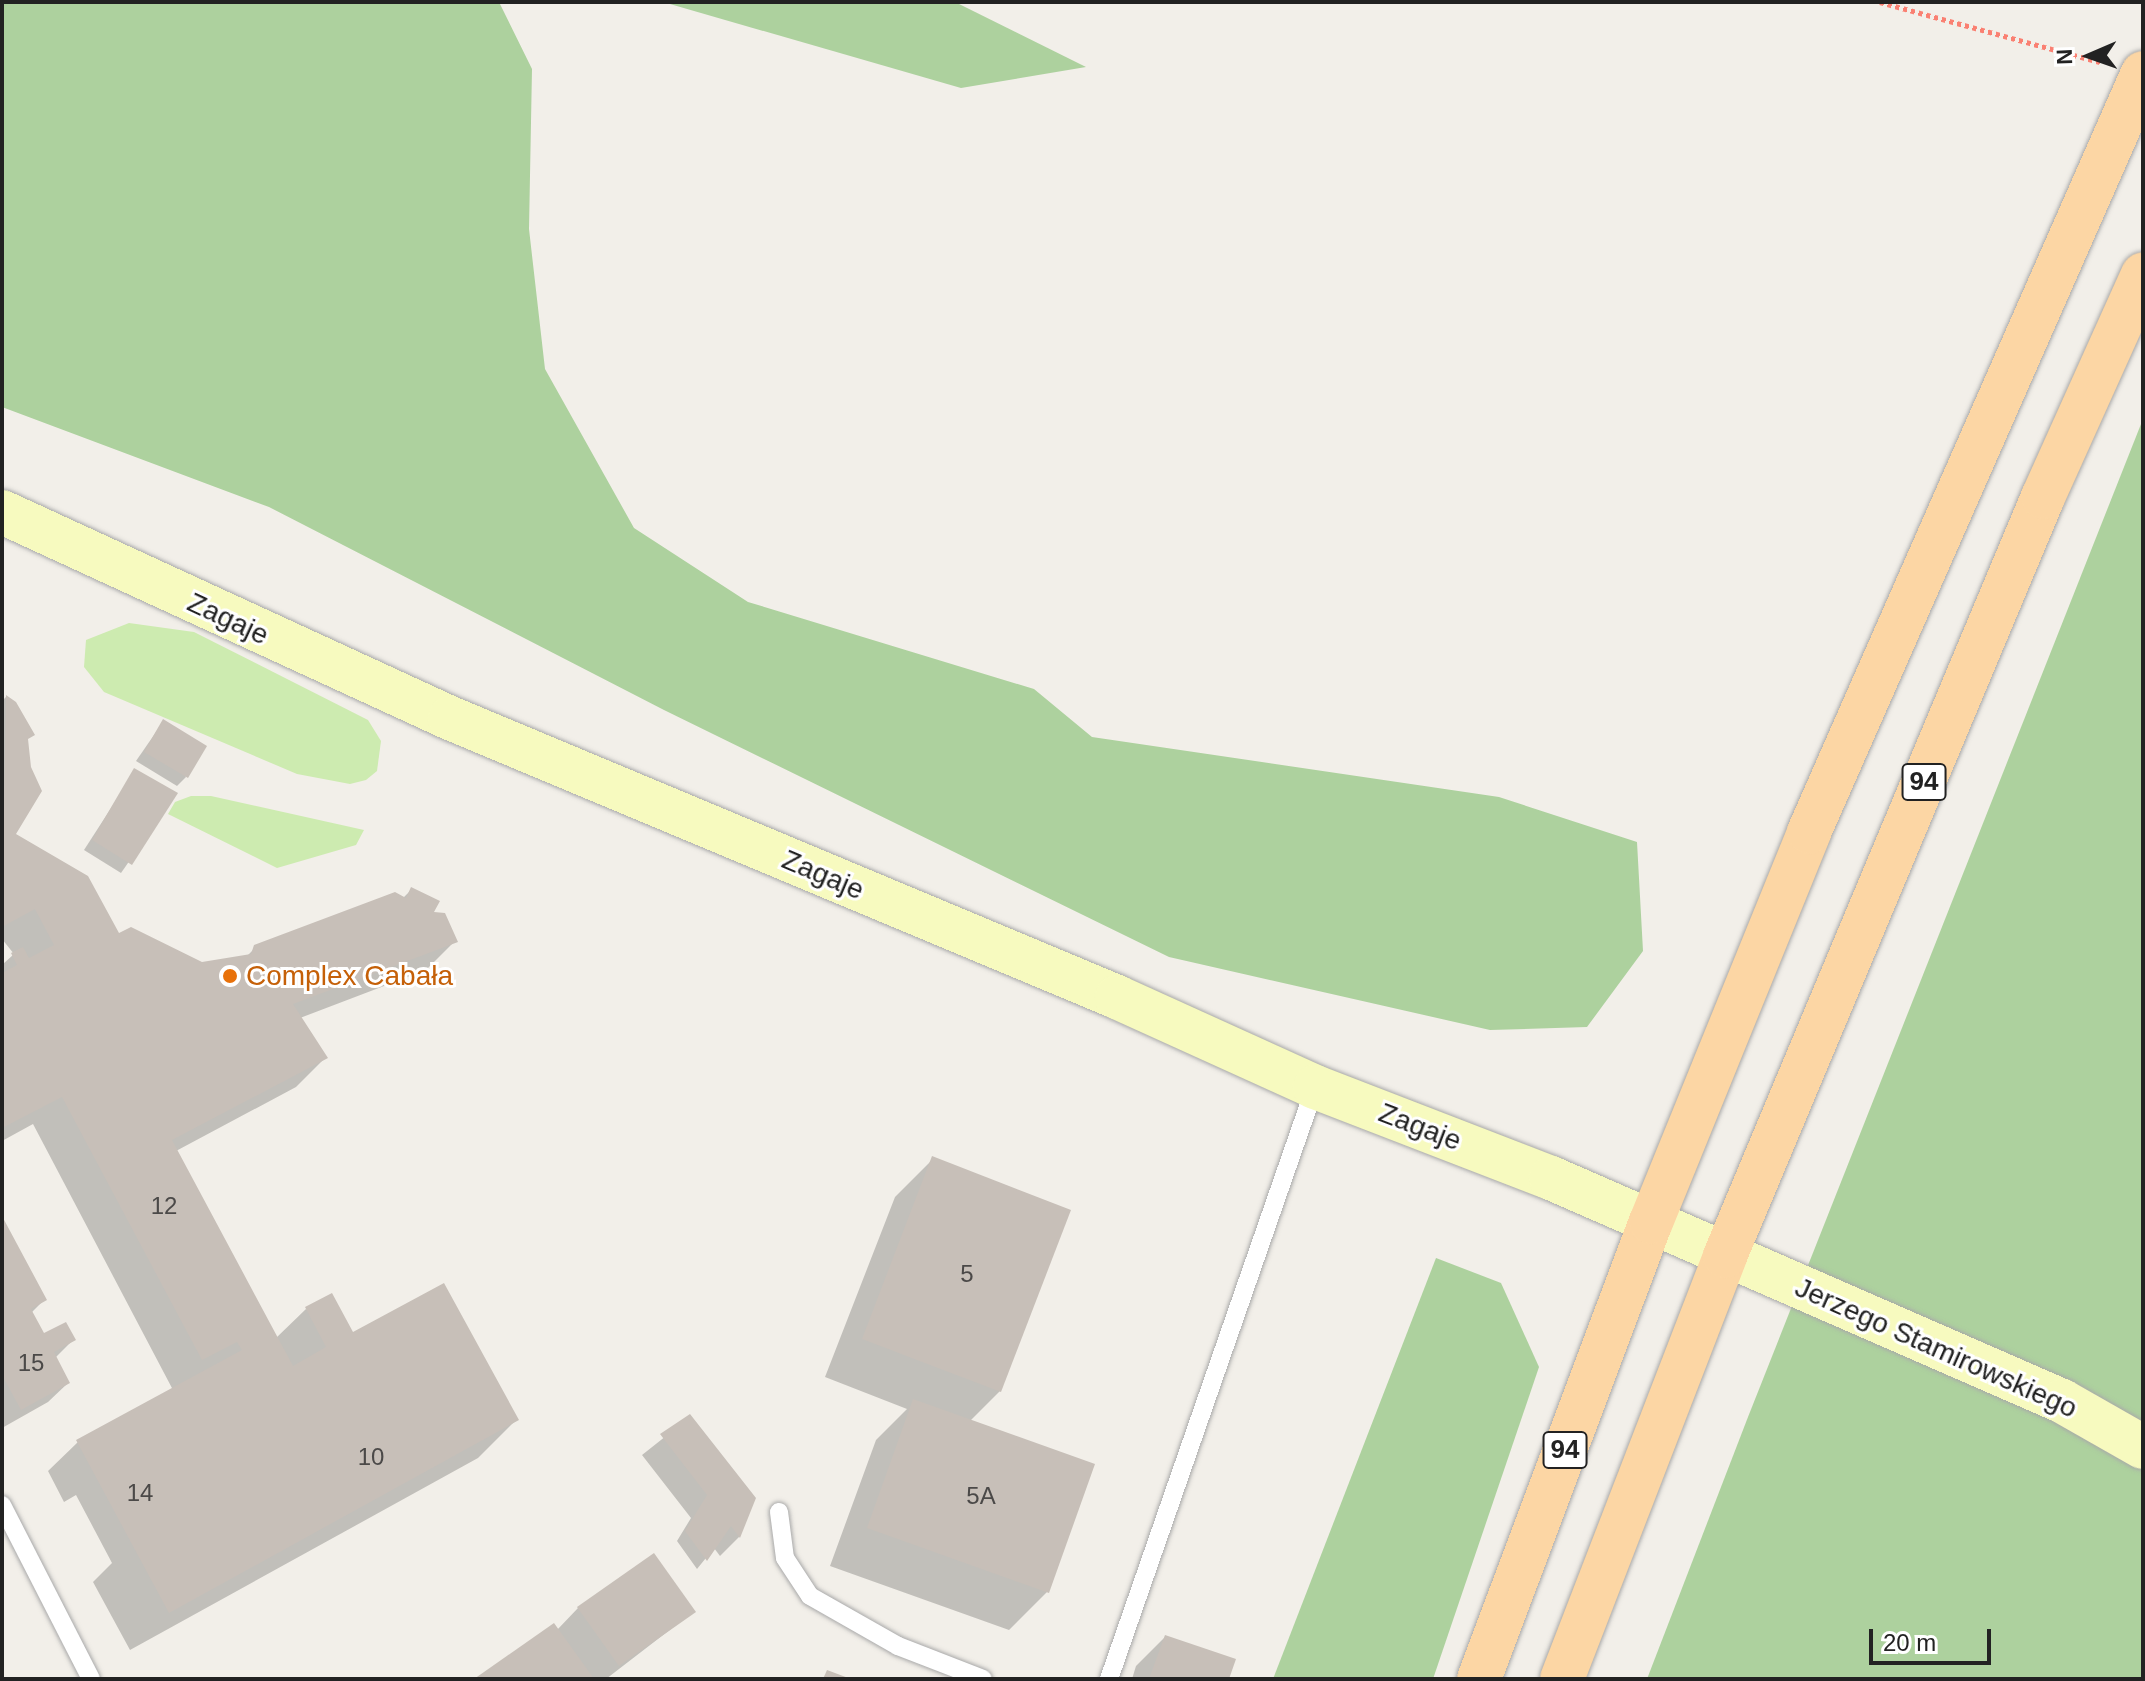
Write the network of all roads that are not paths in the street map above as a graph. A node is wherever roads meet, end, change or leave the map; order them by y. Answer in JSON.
{"nodes":[{"id":1,"x":2142,"y":75,"type":"edge"},
{"id":2,"x":2143,"y":274,"type":"edge"},
{"id":3,"x":2,"y":512,"type":"edge"},
{"id":4,"x":1315,"y":1087,"type":"junction"},
{"id":5,"x":1651,"y":1222,"type":"junction"},
{"id":6,"x":1725,"y":1256,"type":"junction"},
{"id":7,"x":2143,"y":1447,"type":"edge"},
{"id":8,"x":2,"y":1505,"type":"edge"},
{"id":9,"x":779,"y":1512,"type":"dead end"},
{"id":10,"x":91,"y":1679,"type":"edge"},
{"id":11,"x":983,"y":1679,"type":"edge"},
{"id":12,"x":1109,"y":1679,"type":"edge"},
{"id":13,"x":1479,"y":1679,"type":"edge"},
{"id":14,"x":1562,"y":1679,"type":"edge"}],
"edges":[{"from":1,"to":5,"type":"main road","number":"94"},
{"from":2,"to":6,"type":"main road","number":"94"},
{"from":3,"to":4,"type":"main road","name":"Zagaje"},
{"from":4,"to":5,"type":"main road","name":"Zagaje"},
{"from":4,"to":12,"type":"lane"},
{"from":5,"to":6,"type":"main road","name":"Zagaje"},
{"from":5,"to":13,"type":"main road","number":"94"},
{"from":6,"to":7,"type":"main road","name":"Jerzego Stamirowskiego"},
{"from":6,"to":14,"type":"main road","number":"94"},
{"from":8,"to":10,"type":"lane"},
{"from":9,"to":11,"type":"lane"}]}
